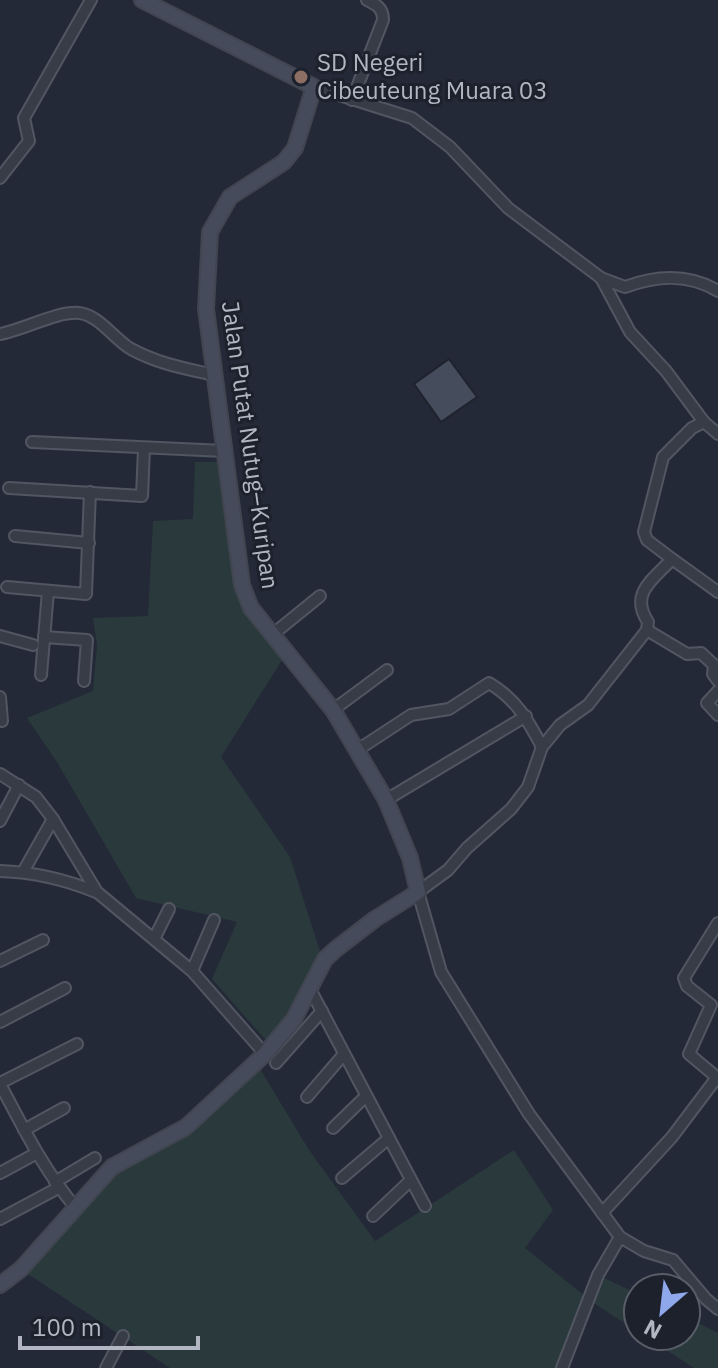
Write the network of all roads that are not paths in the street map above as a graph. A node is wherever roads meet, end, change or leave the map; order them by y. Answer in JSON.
{"nodes":[{"id":1,"x":91,"y":0,"type":"edge"},
{"id":2,"x":142,"y":0,"type":"edge"},
{"id":3,"x":369,"y":0,"type":"edge"},
{"id":4,"x":314,"y":87,"type":"junction"},
{"id":5,"x":352,"y":100,"type":"junction"},
{"id":6,"x":0,"y":178,"type":"edge"},
{"id":7,"x":601,"y":278,"type":"junction"},
{"id":8,"x":718,"y":291,"type":"edge"},
{"id":9,"x":0,"y":334,"type":"edge"},
{"id":10,"x":214,"y":375,"type":"junction"},
{"id":11,"x":704,"y":422,"type":"junction"},
{"id":12,"x":718,"y":434,"type":"edge"},
{"id":13,"x":32,"y":442,"type":"dead end"},
{"id":14,"x":144,"y":449,"type":"junction"},
{"id":15,"x":224,"y":451,"type":"junction"},
{"id":16,"x":9,"y":488,"type":"dead end"},
{"id":17,"x":90,"y":492,"type":"junction"},
{"id":18,"x":15,"y":536,"type":"dead end"},
{"id":19,"x":89,"y":543,"type":"junction"},
{"id":20,"x":672,"y":559,"type":"junction"},
{"id":21,"x":7,"y":587,"type":"dead end"},
{"id":22,"x":48,"y":591,"type":"junction"},
{"id":23,"x":718,"y":592,"type":"edge"},
{"id":24,"x":320,"y":596,"type":"dead end"},
{"id":25,"x":647,"y":630,"type":"junction"},
{"id":26,"x":272,"y":635,"type":"junction"},
{"id":27,"x":0,"y":636,"type":"edge"},
{"id":28,"x":44,"y":637,"type":"junction"},
{"id":29,"x":33,"y":645,"type":"dead end"},
{"id":30,"x":387,"y":670,"type":"dead end"},
{"id":31,"x":41,"y":675,"type":"dead end"},
{"id":32,"x":84,"y":681,"type":"dead end"},
{"id":33,"x":718,"y":681,"type":"edge"},
{"id":34,"x":718,"y":691,"type":"edge"},
{"id":35,"x":0,"y":697,"type":"edge"},
{"id":36,"x":333,"y":710,"type":"junction"},
{"id":37,"x":718,"y":715,"type":"edge"},
{"id":38,"x":526,"y":716,"type":"junction"},
{"id":39,"x":2,"y":721,"type":"dead end"},
{"id":40,"x":542,"y":747,"type":"junction"},
{"id":41,"x":356,"y":751,"type":"junction"},
{"id":42,"x":0,"y":774,"type":"edge"},
{"id":43,"x":19,"y":785,"type":"junction"},
{"id":44,"x":386,"y":800,"type":"junction"},
{"id":45,"x":53,"y":819,"type":"junction"},
{"id":46,"x":0,"y":821,"type":"edge"},
{"id":47,"x":0,"y":871,"type":"edge"},
{"id":48,"x":23,"y":872,"type":"junction"},
{"id":49,"x":97,"y":892,"type":"junction"},
{"id":50,"x":418,"y":892,"type":"junction"},
{"id":51,"x":169,"y":909,"type":"dead end"},
{"id":52,"x":214,"y":920,"type":"dead end"},
{"id":53,"x":718,"y":923,"type":"edge"},
{"id":54,"x":154,"y":939,"type":"junction"},
{"id":55,"x":43,"y":940,"type":"dead end"},
{"id":56,"x":0,"y":961,"type":"edge"},
{"id":57,"x":192,"y":971,"type":"junction"},
{"id":58,"x":65,"y":988,"type":"dead end"},
{"id":59,"x":310,"y":989,"type":"junction"},
{"id":60,"x":322,"y":1011,"type":"junction"},
{"id":61,"x":0,"y":1022,"type":"edge"},
{"id":62,"x":77,"y":1044,"type":"dead end"},
{"id":63,"x":344,"y":1054,"type":"junction"},
{"id":64,"x":270,"y":1059,"type":"junction"},
{"id":65,"x":0,"y":1083,"type":"edge"},
{"id":66,"x":366,"y":1096,"type":"junction"},
{"id":67,"x":307,"y":1097,"type":"dead end"},
{"id":68,"x":64,"y":1108,"type":"dead end"},
{"id":69,"x":333,"y":1128,"type":"dead end"},
{"id":70,"x":24,"y":1130,"type":"junction"},
{"id":71,"x":389,"y":1138,"type":"junction"},
{"id":72,"x":37,"y":1153,"type":"junction"},
{"id":73,"x":95,"y":1158,"type":"dead end"},
{"id":74,"x":0,"y":1173,"type":"edge"},
{"id":75,"x":342,"y":1178,"type":"dead end"},
{"id":76,"x":411,"y":1180,"type":"junction"},
{"id":77,"x":57,"y":1185,"type":"junction"},
{"id":78,"x":425,"y":1206,"type":"dead end"},
{"id":79,"x":76,"y":1208,"type":"junction"},
{"id":80,"x":602,"y":1213,"type":"junction"},
{"id":81,"x":373,"y":1216,"type":"dead end"},
{"id":82,"x":0,"y":1219,"type":"edge"},
{"id":83,"x":620,"y":1237,"type":"junction"},
{"id":84,"x":0,"y":1285,"type":"edge"},
{"id":85,"x":718,"y":1309,"type":"edge"},
{"id":86,"x":123,"y":1336,"type":"dead end"},
{"id":87,"x":106,"y":1368,"type":"edge"},
{"id":88,"x":562,"y":1368,"type":"edge"}],
"edges":[{"from":1,"to":6,"type":"street"},
{"from":2,"to":4,"type":"street"},
{"from":3,"to":5,"type":"street"},
{"from":4,"to":5,"type":"street"},
{"from":4,"to":10,"type":"street","name":"Jalan Putat Nutug–Kuripan"},
{"from":5,"to":7,"type":"street"},
{"from":7,"to":8,"type":"street"},
{"from":7,"to":11,"type":"street"},
{"from":9,"to":10,"type":"street"},
{"from":10,"to":15,"type":"street","name":"Jalan Putat Nutug–Kuripan"},
{"from":11,"to":12,"type":"street"},
{"from":11,"to":20,"type":"street"},
{"from":13,"to":14,"type":"street"},
{"from":14,"to":15,"type":"street"},
{"from":14,"to":17,"type":"street"},
{"from":15,"to":26,"type":"street","name":"Jalan Putat Nutug–Kuripan"},
{"from":16,"to":17,"type":"street"},
{"from":17,"to":19,"type":"street"},
{"from":18,"to":19,"type":"street"},
{"from":19,"to":22,"type":"street"},
{"from":20,"to":23,"type":"street"},
{"from":20,"to":25,"type":"street"},
{"from":21,"to":22,"type":"street"},
{"from":22,"to":28,"type":"street"},
{"from":24,"to":26,"type":"street"},
{"from":25,"to":33,"type":"street"},
{"from":25,"to":40,"type":"street"},
{"from":26,"to":36,"type":"street","name":"Jalan Putat Nutug–Kuripan"},
{"from":27,"to":29,"type":"street"},
{"from":28,"to":31,"type":"street"},
{"from":28,"to":32,"type":"street"},
{"from":30,"to":36,"type":"street"},
{"from":34,"to":37,"type":"street"},
{"from":35,"to":39,"type":"street"},
{"from":36,"to":41,"type":"street","name":"Jalan Putat Nutug–Kuripan"},
{"from":38,"to":40,"type":"street"},
{"from":38,"to":41,"type":"street"},
{"from":38,"to":44,"type":"street"},
{"from":40,"to":50,"type":"street"},
{"from":41,"to":44,"type":"street","name":"Jalan Putat Nutug–Kuripan"},
{"from":42,"to":43,"type":"street"},
{"from":43,"to":45,"type":"street"},
{"from":43,"to":46,"type":"street"},
{"from":44,"to":50,"type":"street","name":"Jalan Putat Nutug–Kuripan"},
{"from":45,"to":48,"type":"street"},
{"from":45,"to":49,"type":"street"},
{"from":47,"to":48,"type":"street"},
{"from":48,"to":49,"type":"street"},
{"from":49,"to":54,"type":"street"},
{"from":50,"to":59,"type":"street"},
{"from":50,"to":80,"type":"street"},
{"from":51,"to":54,"type":"street"},
{"from":52,"to":57,"type":"street"},
{"from":53,"to":80,"type":"street"},
{"from":54,"to":57,"type":"street"},
{"from":55,"to":56,"type":"street"},
{"from":57,"to":64,"type":"street"},
{"from":58,"to":61,"type":"street"},
{"from":59,"to":60,"type":"street"},
{"from":59,"to":64,"type":"street"},
{"from":60,"to":63,"type":"street"},
{"from":60,"to":64,"type":"street"},
{"from":62,"to":65,"type":"street"},
{"from":63,"to":66,"type":"street"},
{"from":63,"to":67,"type":"street"},
{"from":64,"to":79,"type":"street"},
{"from":65,"to":70,"type":"street"},
{"from":66,"to":69,"type":"street"},
{"from":66,"to":71,"type":"street"},
{"from":68,"to":70,"type":"street"},
{"from":70,"to":72,"type":"street"},
{"from":71,"to":75,"type":"street"},
{"from":71,"to":76,"type":"street"},
{"from":72,"to":74,"type":"street"},
{"from":72,"to":77,"type":"street"},
{"from":73,"to":77,"type":"street"},
{"from":76,"to":78,"type":"street"},
{"from":76,"to":81,"type":"street"},
{"from":77,"to":79,"type":"street"},
{"from":77,"to":82,"type":"street"},
{"from":79,"to":84,"type":"street"},
{"from":80,"to":83,"type":"street"},
{"from":83,"to":85,"type":"street"},
{"from":83,"to":88,"type":"street"},
{"from":86,"to":87,"type":"street"}]}
